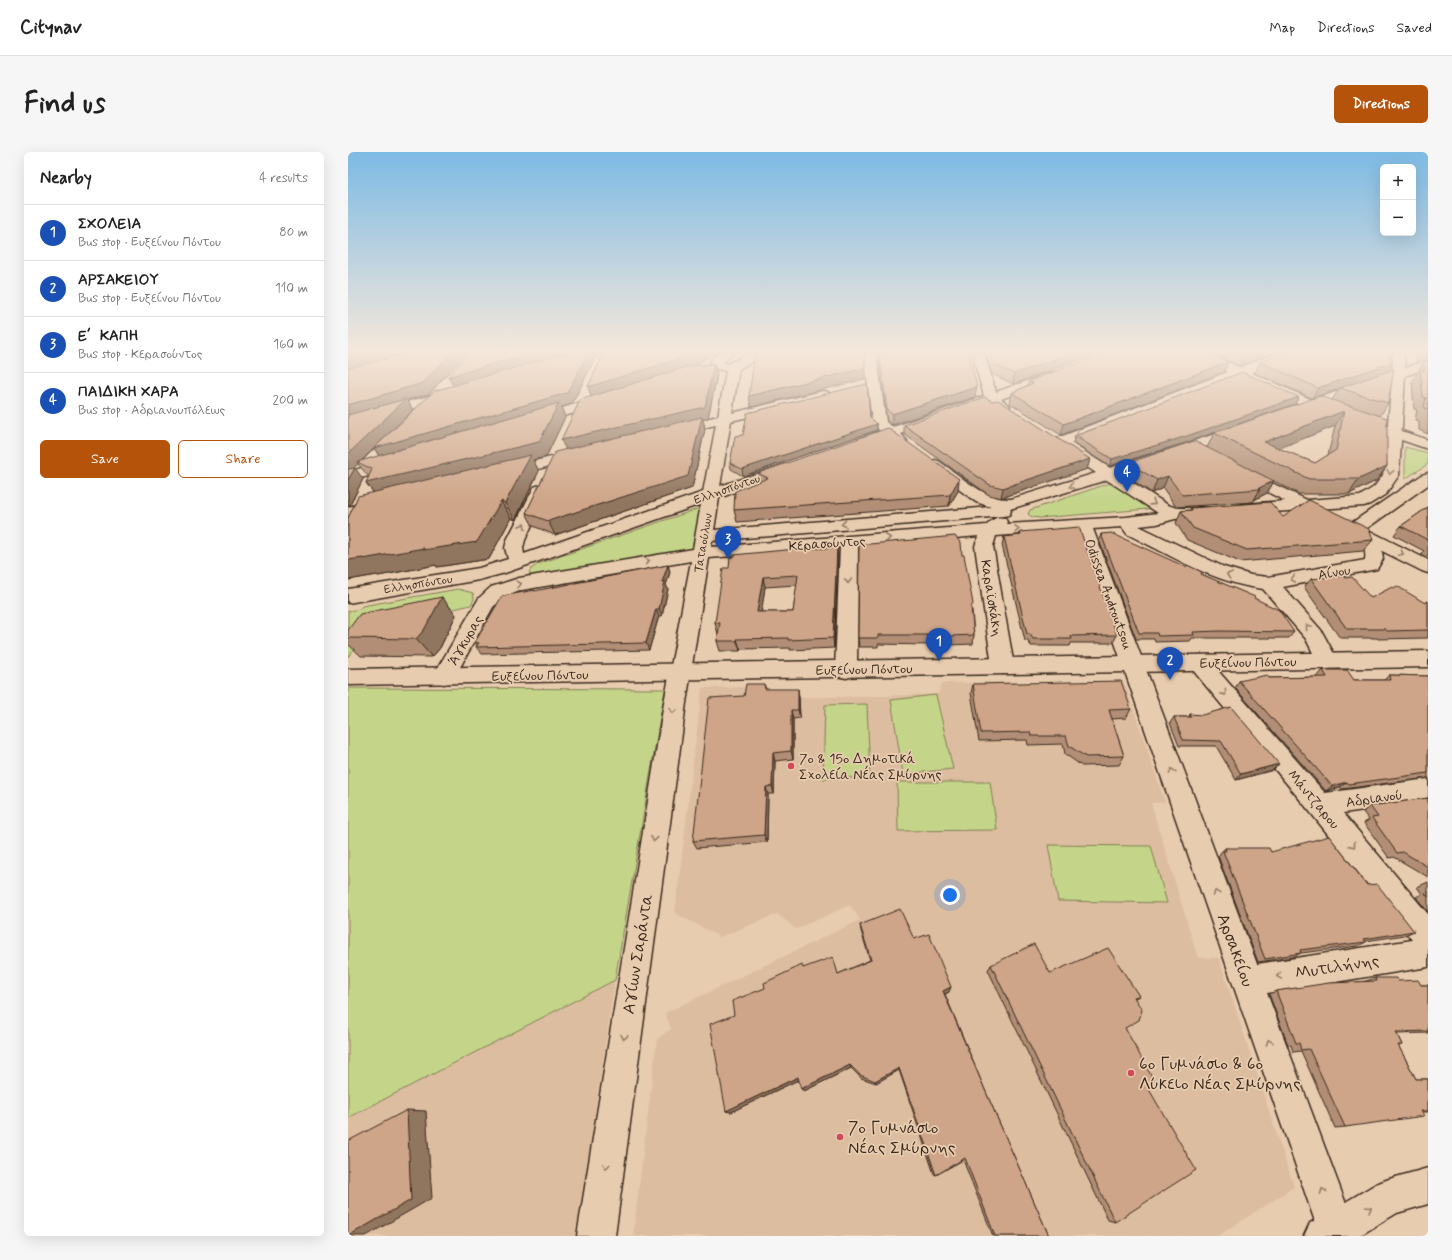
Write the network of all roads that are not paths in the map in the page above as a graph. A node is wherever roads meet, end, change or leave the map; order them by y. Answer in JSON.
{"nodes":[{"id":1,"x":426,"y":401,"type":"edge"},
{"id":2,"x":432,"y":401,"type":"edge"},
{"id":3,"x":581,"y":401,"type":"edge"},
{"id":4,"x":600,"y":401,"type":"edge"},
{"id":5,"x":727,"y":401,"type":"edge"},
{"id":6,"x":797,"y":401,"type":"edge"},
{"id":7,"x":877,"y":401,"type":"edge"},
{"id":8,"x":984,"y":401,"type":"edge"},
{"id":9,"x":995,"y":401,"type":"edge"},
{"id":10,"x":1159,"y":401,"type":"edge"},
{"id":11,"x":1302,"y":401,"type":"edge"},
{"id":12,"x":1324,"y":401,"type":"edge"},
{"id":13,"x":1397,"y":401,"type":"edge"},
{"id":14,"x":1312,"y":405,"type":"junction"},
{"id":15,"x":577,"y":408,"type":"junction"},
{"id":16,"x":1291,"y":413,"type":"edge"},
{"id":17,"x":1016,"y":414,"type":"edge"},
{"id":18,"x":724,"y":418,"type":"junction"},
{"id":19,"x":413,"y":420,"type":"edge"},
{"id":20,"x":348,"y":423,"type":"edge"},
{"id":21,"x":524,"y":424,"type":"edge"},
{"id":22,"x":1255,"y":425,"type":"edge"},
{"id":23,"x":890,"y":433,"type":"junction"},
{"id":24,"x":1394,"y":433,"type":"junction"},
{"id":25,"x":663,"y":434,"type":"edge"},
{"id":26,"x":1428,"y":445,"type":"edge"},
{"id":27,"x":853,"y":446,"type":"edge"},
{"id":28,"x":1190,"y":447,"type":"junction"},
{"id":29,"x":593,"y":451,"type":"edge"},
{"id":30,"x":379,"y":453,"type":"edge"},
{"id":31,"x":1210,"y":458,"type":"edge"},
{"id":32,"x":402,"y":461,"type":"edge"},
{"id":33,"x":801,"y":464,"type":"edge"},
{"id":34,"x":1230,"y":468,"type":"edge"},
{"id":35,"x":549,"y":471,"type":"junction"},
{"id":36,"x":1109,"y":474,"type":"junction"},
{"id":37,"x":493,"y":476,"type":"edge"},
{"id":38,"x":351,"y":478,"type":"edge"},
{"id":39,"x":1428,"y":478,"type":"edge"},
{"id":40,"x":711,"y":494,"type":"junction"},
{"id":41,"x":394,"y":500,"type":"edge"},
{"id":42,"x":1304,"y":505,"type":"junction"},
{"id":43,"x":1002,"y":508,"type":"junction"},
{"id":44,"x":348,"y":512,"type":"edge"},
{"id":45,"x":1174,"y":514,"type":"junction"},
{"id":46,"x":1126,"y":522,"type":"junction"},
{"id":47,"x":1083,"y":525,"type":"junction"},
{"id":48,"x":1348,"y":527,"type":"junction"},
{"id":49,"x":989,"y":530,"type":"junction"},
{"id":50,"x":849,"y":542,"type":"junction"},
{"id":51,"x":703,"y":545,"type":"junction"},
{"id":52,"x":518,"y":563,"type":"junction"},
{"id":53,"x":1428,"y":567,"type":"edge"},
{"id":54,"x":1268,"y":582,"type":"junction"},
{"id":55,"x":348,"y":596,"type":"edge"},
{"id":56,"x":486,"y":603,"type":"joint"},
{"id":57,"x":1428,"y":659,"type":"edge"},
{"id":58,"x":1327,"y":661,"type":"junction"},
{"id":59,"x":1199,"y":663,"type":"junction"},
{"id":60,"x":1134,"y":664,"type":"junction"},
{"id":61,"x":1003,"y":666,"type":"junction"},
{"id":62,"x":846,"y":670,"type":"junction"},
{"id":63,"x":681,"y":673,"type":"junction"},
{"id":64,"x":444,"y":676,"type":"junction"},
{"id":65,"x":348,"y":677,"type":"edge"},
{"id":66,"x":1428,"y":790,"type":"edge"},
{"id":67,"x":1320,"y":805,"type":"junction"},
{"id":68,"x":1428,"y":936,"type":"edge"},
{"id":69,"x":1428,"y":952,"type":"edge"},
{"id":70,"x":1247,"y":981,"type":"junction"},
{"id":71,"x":1428,"y":1186,"type":"edge"},
{"id":72,"x":1333,"y":1233,"type":"edge"},
{"id":73,"x":596,"y":1236,"type":"edge"}],
"edges":[{"from":1,"to":20,"type":"street"},
{"from":2,"to":19,"type":"street"},
{"from":3,"to":15,"type":"street"},
{"from":4,"to":15,"type":"street"},
{"from":5,"to":18,"type":"street","name":"Ταταούλων"},
{"from":6,"to":18,"type":"street"},
{"from":7,"to":23,"type":"street"},
{"from":8,"to":23,"type":"street"},
{"from":9,"to":17,"type":"street"},
{"from":10,"to":36,"type":"street","one_way":true},
{"from":11,"to":14,"type":"street"},
{"from":12,"to":14,"type":"street"},
{"from":13,"to":24,"type":"street","name":"Κερασούντος"},
{"from":14,"to":16,"type":"street"},
{"from":14,"to":24,"type":"street"},
{"from":15,"to":21,"type":"street"},
{"from":15,"to":35,"type":"street"},
{"from":18,"to":25,"type":"street"},
{"from":18,"to":40,"type":"street","name":"Ταταούλων"},
{"from":22,"to":28,"type":"street","name":"Κερασούντος"},
{"from":23,"to":27,"type":"street"},
{"from":23,"to":43,"type":"street"},
{"from":24,"to":26,"type":"street"},
{"from":24,"to":42,"type":"street","name":"Κερασούντος","one_way":true},
{"from":28,"to":31,"type":"street"},
{"from":28,"to":36,"type":"street","name":"Κερασούντος"},
{"from":29,"to":35,"type":"street"},
{"from":30,"to":38,"type":"street"},
{"from":32,"to":38,"type":"street"},
{"from":33,"to":40,"type":"street","name":"Ελλησπόντου"},
{"from":34,"to":42,"type":"street"},
{"from":35,"to":37,"type":"street"},
{"from":52,"to":35,"type":"street","one_way":true},
{"from":36,"to":43,"type":"street","name":"Κερασούντος","one_way":true},
{"from":36,"to":45,"type":"street","one_way":true},
{"from":39,"to":48,"type":"street"},
{"from":40,"to":51,"type":"street","name":"Ταταούλων"},
{"from":40,"to":52,"type":"street","name":"Ελλησπόντου"},
{"from":41,"to":44,"type":"street"},
{"from":42,"to":45,"type":"street","name":"Κερασούντος"},
{"from":42,"to":48,"type":"street"},
{"from":43,"to":49,"type":"street"},
{"from":43,"to":51,"type":"street","name":"Κερασούντος","one_way":true},
{"from":45,"to":46,"type":"street","name":"Κερασούντος"},
{"from":46,"to":47,"type":"street","name":"Κερασούντος"},
{"from":54,"to":46,"type":"street","one_way":true},
{"from":49,"to":47,"type":"street","name":"Κερασούντος","one_way":true},
{"from":47,"to":60,"type":"street","name":"Odissea Androutsou"},
{"from":48,"to":53,"type":"street","one_way":true},
{"from":48,"to":54,"type":"street","name":"Αίνου","one_way":true},
{"from":50,"to":49,"type":"street","name":"Κερασούντος","one_way":true},
{"from":49,"to":61,"type":"street","name":"Καραϊσκάκη"},
{"from":50,"to":51,"type":"street","name":"Κερασούντος"},
{"from":50,"to":62,"type":"street","one_way":true},
{"from":56,"to":51,"type":"street","name":"Κερασούντος","one_way":true},
{"from":51,"to":63,"type":"street","name":"Ταταούλων"},
{"from":52,"to":55,"type":"street","name":"Ελλησπόντου"},
{"from":58,"to":54,"type":"street","one_way":true},
{"from":56,"to":64,"type":"street","name":"Άγκυρας"},
{"from":57,"to":58,"type":"street","name":"Ευξείνου Πόντου"},
{"from":58,"to":59,"type":"street","name":"Ευξείνου Πόντου"},
{"from":59,"to":60,"type":"street","name":"Ευξείνου Πόντου"},
{"from":59,"to":67,"type":"street","name":"Μάντζαρου","one_way":true},
{"from":60,"to":61,"type":"street","name":"Ευξείνου Πόντου"},
{"from":70,"to":60,"type":"street","name":"Αρσακείου","one_way":true},
{"from":61,"to":62,"type":"street","name":"Ευξείνου Πόντου"},
{"from":62,"to":63,"type":"street","name":"Ευξείνου Πόντου"},
{"from":63,"to":64,"type":"street","name":"Ευξείνου Πόντου"},
{"from":63,"to":73,"type":"street","name":"Αγίων Σαράντα","one_way":true},
{"from":64,"to":65,"type":"street","name":"Ευξείνου Πόντου"},
{"from":66,"to":67,"type":"street","name":"Αδριανού"},
{"from":67,"to":68,"type":"street","name":"Μάντζαρου","one_way":true},
{"from":69,"to":70,"type":"street","name":"Μυτιλήνης","one_way":true},
{"from":72,"to":70,"type":"street","name":"Αρσακείου","one_way":true},
{"from":72,"to":71,"type":"street","one_way":true}]}
